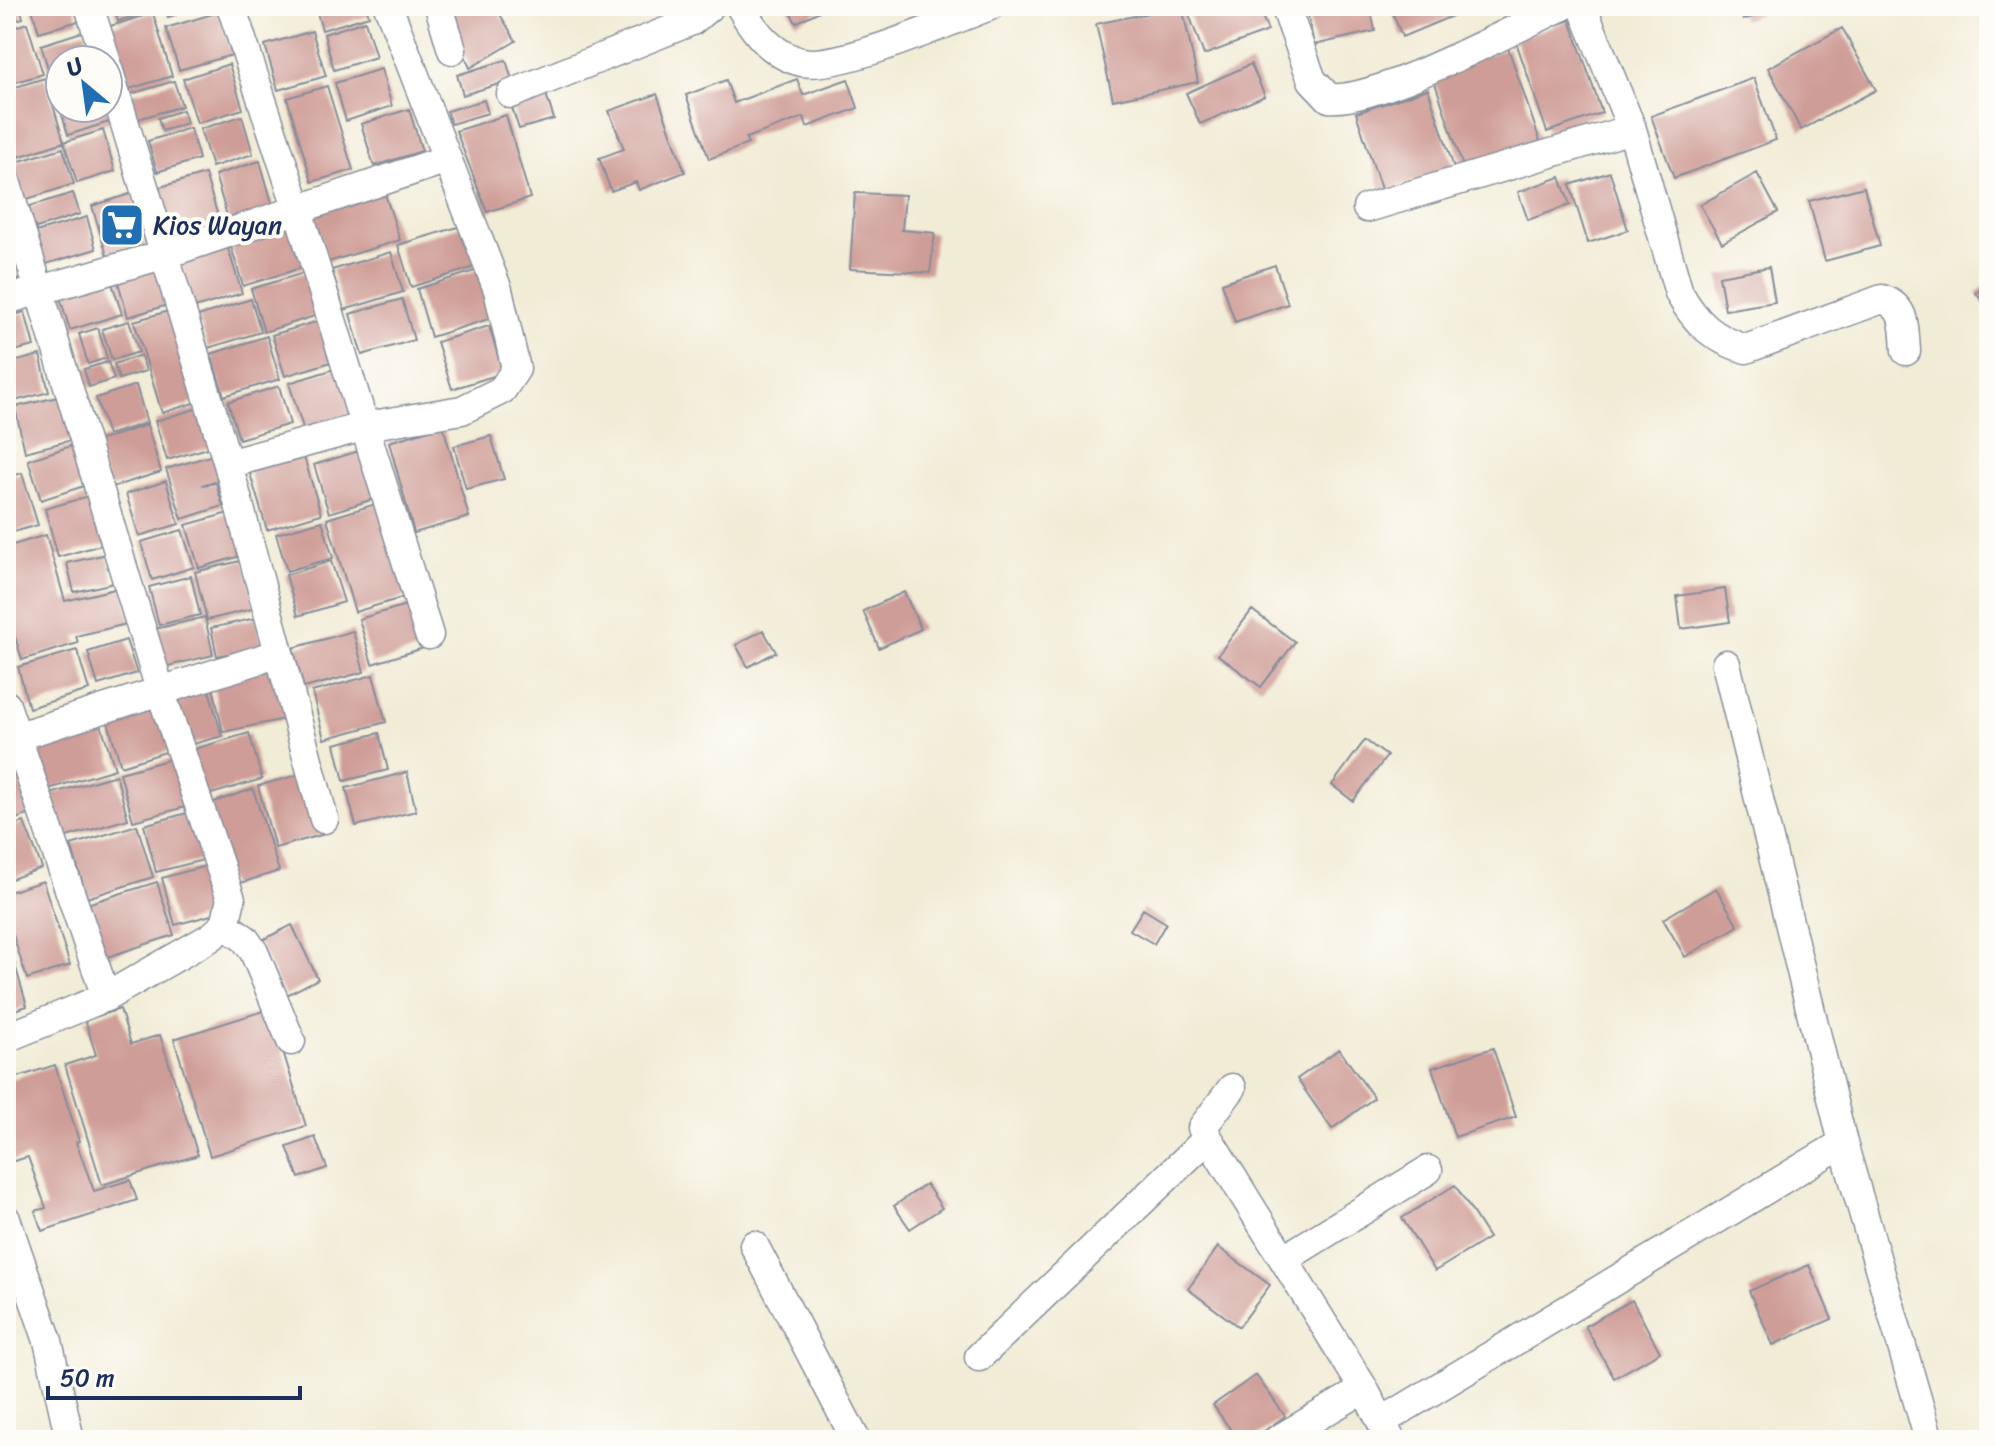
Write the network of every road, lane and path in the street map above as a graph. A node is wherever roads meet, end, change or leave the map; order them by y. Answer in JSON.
{"nodes":[{"id":1,"x":89,"y":6,"type":"edge"},
{"id":2,"x":231,"y":6,"type":"edge"},
{"id":3,"x":388,"y":6,"type":"edge"},
{"id":4,"x":439,"y":6,"type":"edge"},
{"id":5,"x":710,"y":6,"type":"edge"},
{"id":6,"x":740,"y":6,"type":"edge"},
{"id":7,"x":1285,"y":6,"type":"edge"},
{"id":8,"x":1563,"y":6,"type":"edge"},
{"id":9,"x":1582,"y":6,"type":"edge"},
{"id":10,"x":972,"y":9,"type":"edge"},
{"id":11,"x":101,"y":44,"type":"edge"},
{"id":12,"x":452,"y":50,"type":"dead end"},
{"id":13,"x":511,"y":94,"type":"dead end"},
{"id":14,"x":124,"y":119,"type":"edge"},
{"id":15,"x":1632,"y":129,"type":"junction"},
{"id":16,"x":447,"y":159,"type":"junction"},
{"id":17,"x":6,"y":181,"type":"edge"},
{"id":18,"x":1367,"y":208,"type":"dead end"},
{"id":19,"x":298,"y":210,"type":"junction"},
{"id":20,"x":166,"y":254,"type":"junction"},
{"id":21,"x":38,"y":289,"type":"junction"},
{"id":22,"x":6,"y":300,"type":"edge"},
{"id":23,"x":1906,"y":351,"type":"dead end"},
{"id":24,"x":366,"y":426,"type":"junction"},
{"id":25,"x":228,"y":464,"type":"junction"},
{"id":26,"x":429,"y":635,"type":"dead end"},
{"id":27,"x":277,"y":654,"type":"junction"},
{"id":28,"x":1726,"y":664,"type":"dead end"},
{"id":29,"x":161,"y":693,"type":"junction"},
{"id":30,"x":6,"y":705,"type":"edge"},
{"id":31,"x":11,"y":738,"type":"edge"},
{"id":32,"x":324,"y":819,"type":"dead end"},
{"id":33,"x":225,"y":925,"type":"junction"},
{"id":34,"x":106,"y":997,"type":"junction"},
{"id":35,"x":6,"y":1038,"type":"edge"},
{"id":36,"x":291,"y":1041,"type":"dead end"},
{"id":37,"x":1232,"y":1088,"type":"dead end"},
{"id":38,"x":1208,"y":1138,"type":"junction"},
{"id":39,"x":1843,"y":1143,"type":"junction"},
{"id":40,"x":1428,"y":1170,"type":"dead end"},
{"id":41,"x":6,"y":1219,"type":"edge"},
{"id":42,"x":754,"y":1245,"type":"dead end"},
{"id":43,"x":1284,"y":1259,"type":"junction"},
{"id":44,"x":979,"y":1357,"type":"dead end"},
{"id":45,"x":1364,"y":1389,"type":"junction"},
{"id":46,"x":1386,"y":1431,"type":"edge"},
{"id":47,"x":70,"y":1440,"type":"edge"},
{"id":48,"x":856,"y":1440,"type":"edge"},
{"id":49,"x":1277,"y":1440,"type":"edge"},
{"id":50,"x":1929,"y":1440,"type":"edge"}],
"edges":[{"from":1,"to":11,"type":"street"},
{"from":2,"to":19,"type":"street"},
{"from":3,"to":16,"type":"street"},
{"from":4,"to":12,"type":"street"},
{"from":5,"to":13,"type":"street"},
{"from":6,"to":10,"type":"street"},
{"from":7,"to":8,"type":"street"},
{"from":9,"to":15,"type":"street"},
{"from":14,"to":20,"type":"street"},
{"from":15,"to":18,"type":"street"},
{"from":15,"to":23,"type":"street"},
{"from":16,"to":19,"type":"street"},
{"from":16,"to":24,"type":"street"},
{"from":17,"to":21,"type":"street"},
{"from":19,"to":20,"type":"street"},
{"from":19,"to":24,"type":"street"},
{"from":20,"to":21,"type":"street"},
{"from":20,"to":25,"type":"street"},
{"from":21,"to":22,"type":"street"},
{"from":21,"to":29,"type":"street"},
{"from":24,"to":25,"type":"street"},
{"from":24,"to":26,"type":"street"},
{"from":25,"to":27,"type":"street"},
{"from":27,"to":29,"type":"street"},
{"from":27,"to":32,"type":"street"},
{"from":28,"to":39,"type":"street"},
{"from":29,"to":31,"type":"street"},
{"from":29,"to":33,"type":"street"},
{"from":30,"to":31,"type":"street"},
{"from":31,"to":34,"type":"street"},
{"from":33,"to":34,"type":"street"},
{"from":33,"to":36,"type":"street"},
{"from":34,"to":35,"type":"street"},
{"from":37,"to":38,"type":"street"},
{"from":38,"to":43,"type":"street"},
{"from":38,"to":44,"type":"street"},
{"from":39,"to":46,"type":"street"},
{"from":39,"to":50,"type":"street"},
{"from":40,"to":43,"type":"street"},
{"from":41,"to":47,"type":"street"},
{"from":42,"to":48,"type":"street"},
{"from":43,"to":45,"type":"street"},
{"from":45,"to":46,"type":"street"},
{"from":45,"to":49,"type":"street"}]}
